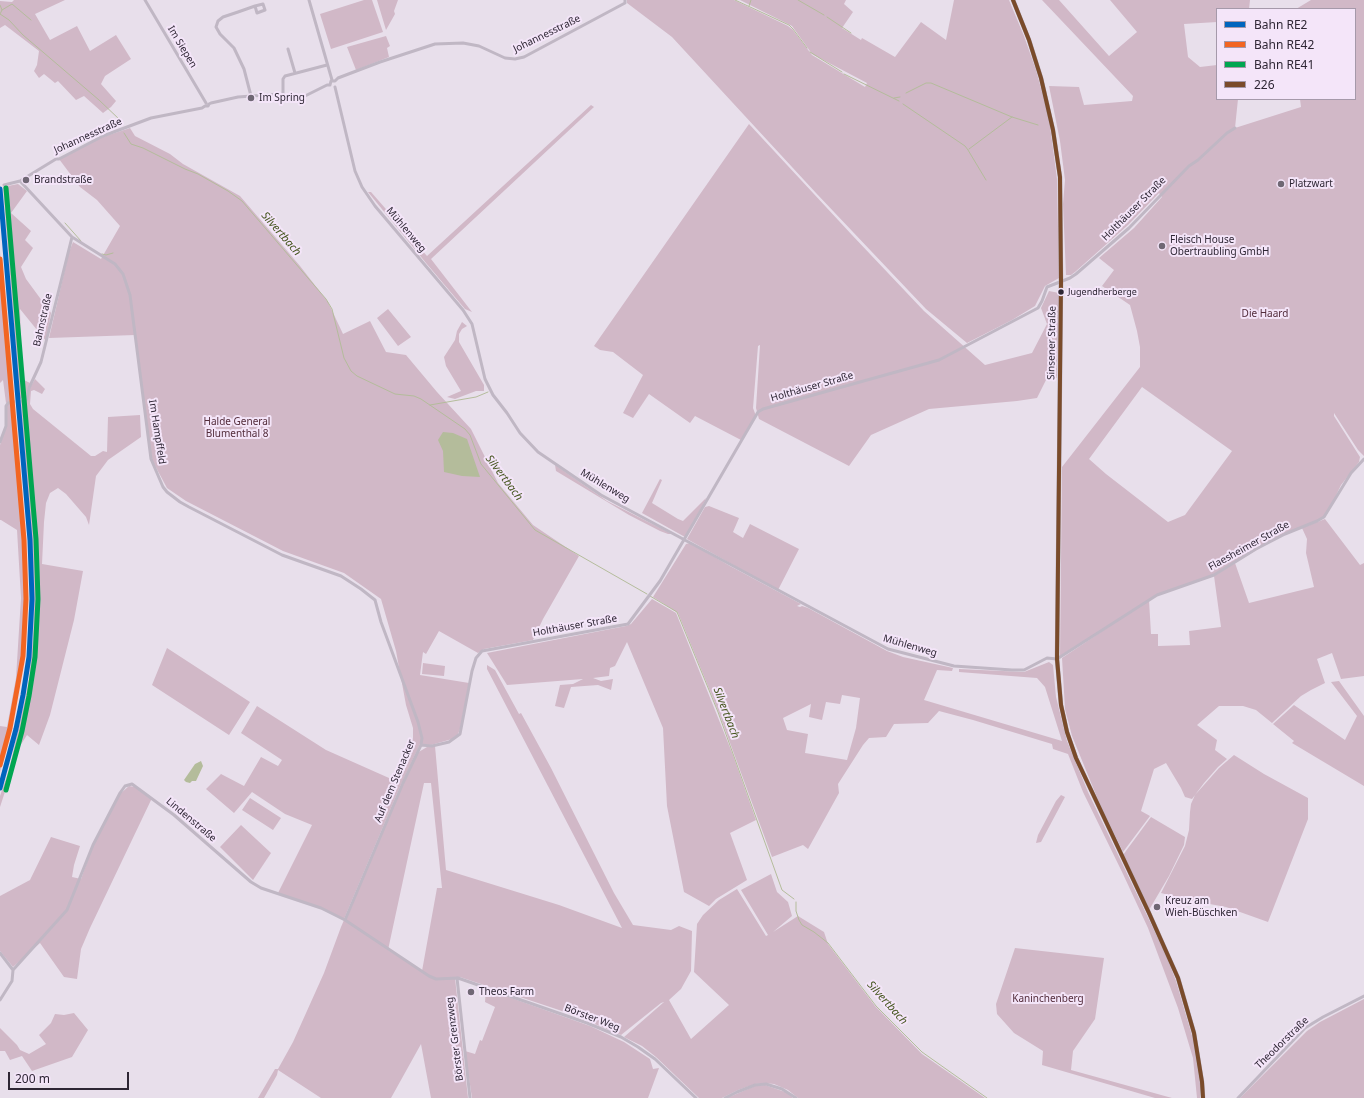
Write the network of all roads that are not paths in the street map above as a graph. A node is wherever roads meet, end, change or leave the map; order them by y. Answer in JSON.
{"nodes":[{"id":1,"x":144,"y":0,"type":"edge"},
{"id":2,"x":309,"y":0,"type":"edge"},
{"id":3,"x":625,"y":0,"type":"edge"},
{"id":4,"x":1013,"y":0,"type":"edge"},
{"id":5,"x":255,"y":6,"type":"dead end"},
{"id":6,"x":288,"y":49,"type":"dead end"},
{"id":7,"x":327,"y":64,"type":"junction"},
{"id":8,"x":295,"y":73,"type":"junction"},
{"id":9,"x":334,"y":81,"type":"junction"},
{"id":10,"x":330,"y":84,"type":"junction"},
{"id":11,"x":335,"y":87,"type":"junction"},
{"id":12,"x":283,"y":95,"type":"junction"},
{"id":13,"x":251,"y":96,"type":"junction"},
{"id":14,"x":207,"y":104,"type":"junction"},
{"id":15,"x":1235,"y":128,"type":"dead end"},
{"id":16,"x":20,"y":181,"type":"junction"},
{"id":17,"x":4,"y":185,"type":"dead end"},
{"id":18,"x":72,"y":237,"type":"junction"},
{"id":19,"x":1061,"y":282,"type":"junction"},
{"id":20,"x":12,"y":402,"type":"dead end"},
{"id":21,"x":22,"y":402,"type":"dead end"},
{"id":22,"x":0,"y":442,"type":"edge"},
{"id":23,"x":1364,"y":459,"type":"edge"},
{"id":24,"x":685,"y":540,"type":"junction"},
{"id":25,"x":375,"y":600,"type":"joint"},
{"id":26,"x":1057,"y":659,"type":"junction"},
{"id":27,"x":421,"y":745,"type":"junction"},
{"id":28,"x":345,"y":920,"type":"junction"},
{"id":29,"x":0,"y":953,"type":"edge"},
{"id":30,"x":13,"y":970,"type":"junction"},
{"id":31,"x":457,"y":978,"type":"junction"},
{"id":32,"x":466,"y":981,"type":"joint"},
{"id":33,"x":1364,"y":996,"type":"edge"},
{"id":34,"x":0,"y":1000,"type":"edge"},
{"id":35,"x":470,"y":1098,"type":"edge"},
{"id":36,"x":696,"y":1098,"type":"edge"},
{"id":37,"x":725,"y":1098,"type":"edge"},
{"id":38,"x":796,"y":1098,"type":"edge"},
{"id":39,"x":1203,"y":1098,"type":"edge"},
{"id":40,"x":1238,"y":1098,"type":"edge"}],
"edges":[{"from":1,"to":14,"type":"street","name":"Im Siepen"},
{"from":2,"to":7,"type":"street","name":"Mühlenweg"},
{"from":3,"to":9,"type":"street","name":"Johannesstraße"},
{"from":4,"to":19,"type":"main road","name":"Sinsener Straße"},
{"from":5,"to":13,"type":"street"},
{"from":6,"to":8,"type":"street"},
{"from":7,"to":8,"type":"street"},
{"from":7,"to":9,"type":"street","name":"Mühlenweg"},
{"from":8,"to":12,"type":"street"},
{"from":9,"to":10,"type":"street"},
{"from":9,"to":11,"type":"street","name":"Mühlenweg"},
{"from":10,"to":11,"type":"street"},
{"from":10,"to":12,"type":"street","name":"Johannesstraße"},
{"from":11,"to":24,"type":"street","name":"Mühlenweg"},
{"from":12,"to":13,"type":"street","name":"Johannesstraße"},
{"from":13,"to":14,"type":"street","name":"Johannesstraße"},
{"from":14,"to":16,"type":"street","name":"Johannesstraße"},
{"from":15,"to":19,"type":"street","name":"Holthäuser Straße"},
{"from":16,"to":17,"type":"street","name":"Johannesstraße"},
{"from":16,"to":18,"type":"street"},
{"from":18,"to":21,"type":"street","name":"Bahnstraße"},
{"from":18,"to":25,"type":"street","name":"Im Hampffeld"},
{"from":19,"to":24,"type":"street","name":"Holthäuser Straße"},
{"from":19,"to":26,"type":"main road","name":"Sinsener Straße"},
{"from":20,"to":22,"type":"street"},
{"from":23,"to":26,"type":"street","name":"Flaesheimer Straße"},
{"from":24,"to":26,"type":"street","name":"Mühlenweg"},
{"from":24,"to":27,"type":"street","name":"Holthäuser Straße"},
{"from":25,"to":27,"type":"street","name":"Auf dem Stenacker"},
{"from":26,"to":39,"type":"main road","name":"Sinsener Straße"},
{"from":27,"to":28,"type":"street","name":"Auf dem Stenacker"},
{"from":28,"to":30,"type":"street","name":"Lindenstraße"},
{"from":28,"to":31,"type":"street","name":"Lindenstraße"},
{"from":29,"to":30,"type":"street"},
{"from":30,"to":34,"type":"street","name":"Lindenstraße"},
{"from":31,"to":32,"type":"street","name":"Lindenstraße"},
{"from":31,"to":35,"type":"street","name":"Börster Grenzweg"},
{"from":32,"to":36,"type":"street","name":"Börster Weg"},
{"from":33,"to":40,"type":"street","name":"Theodorstraße"},
{"from":37,"to":38,"type":"street"}]}
